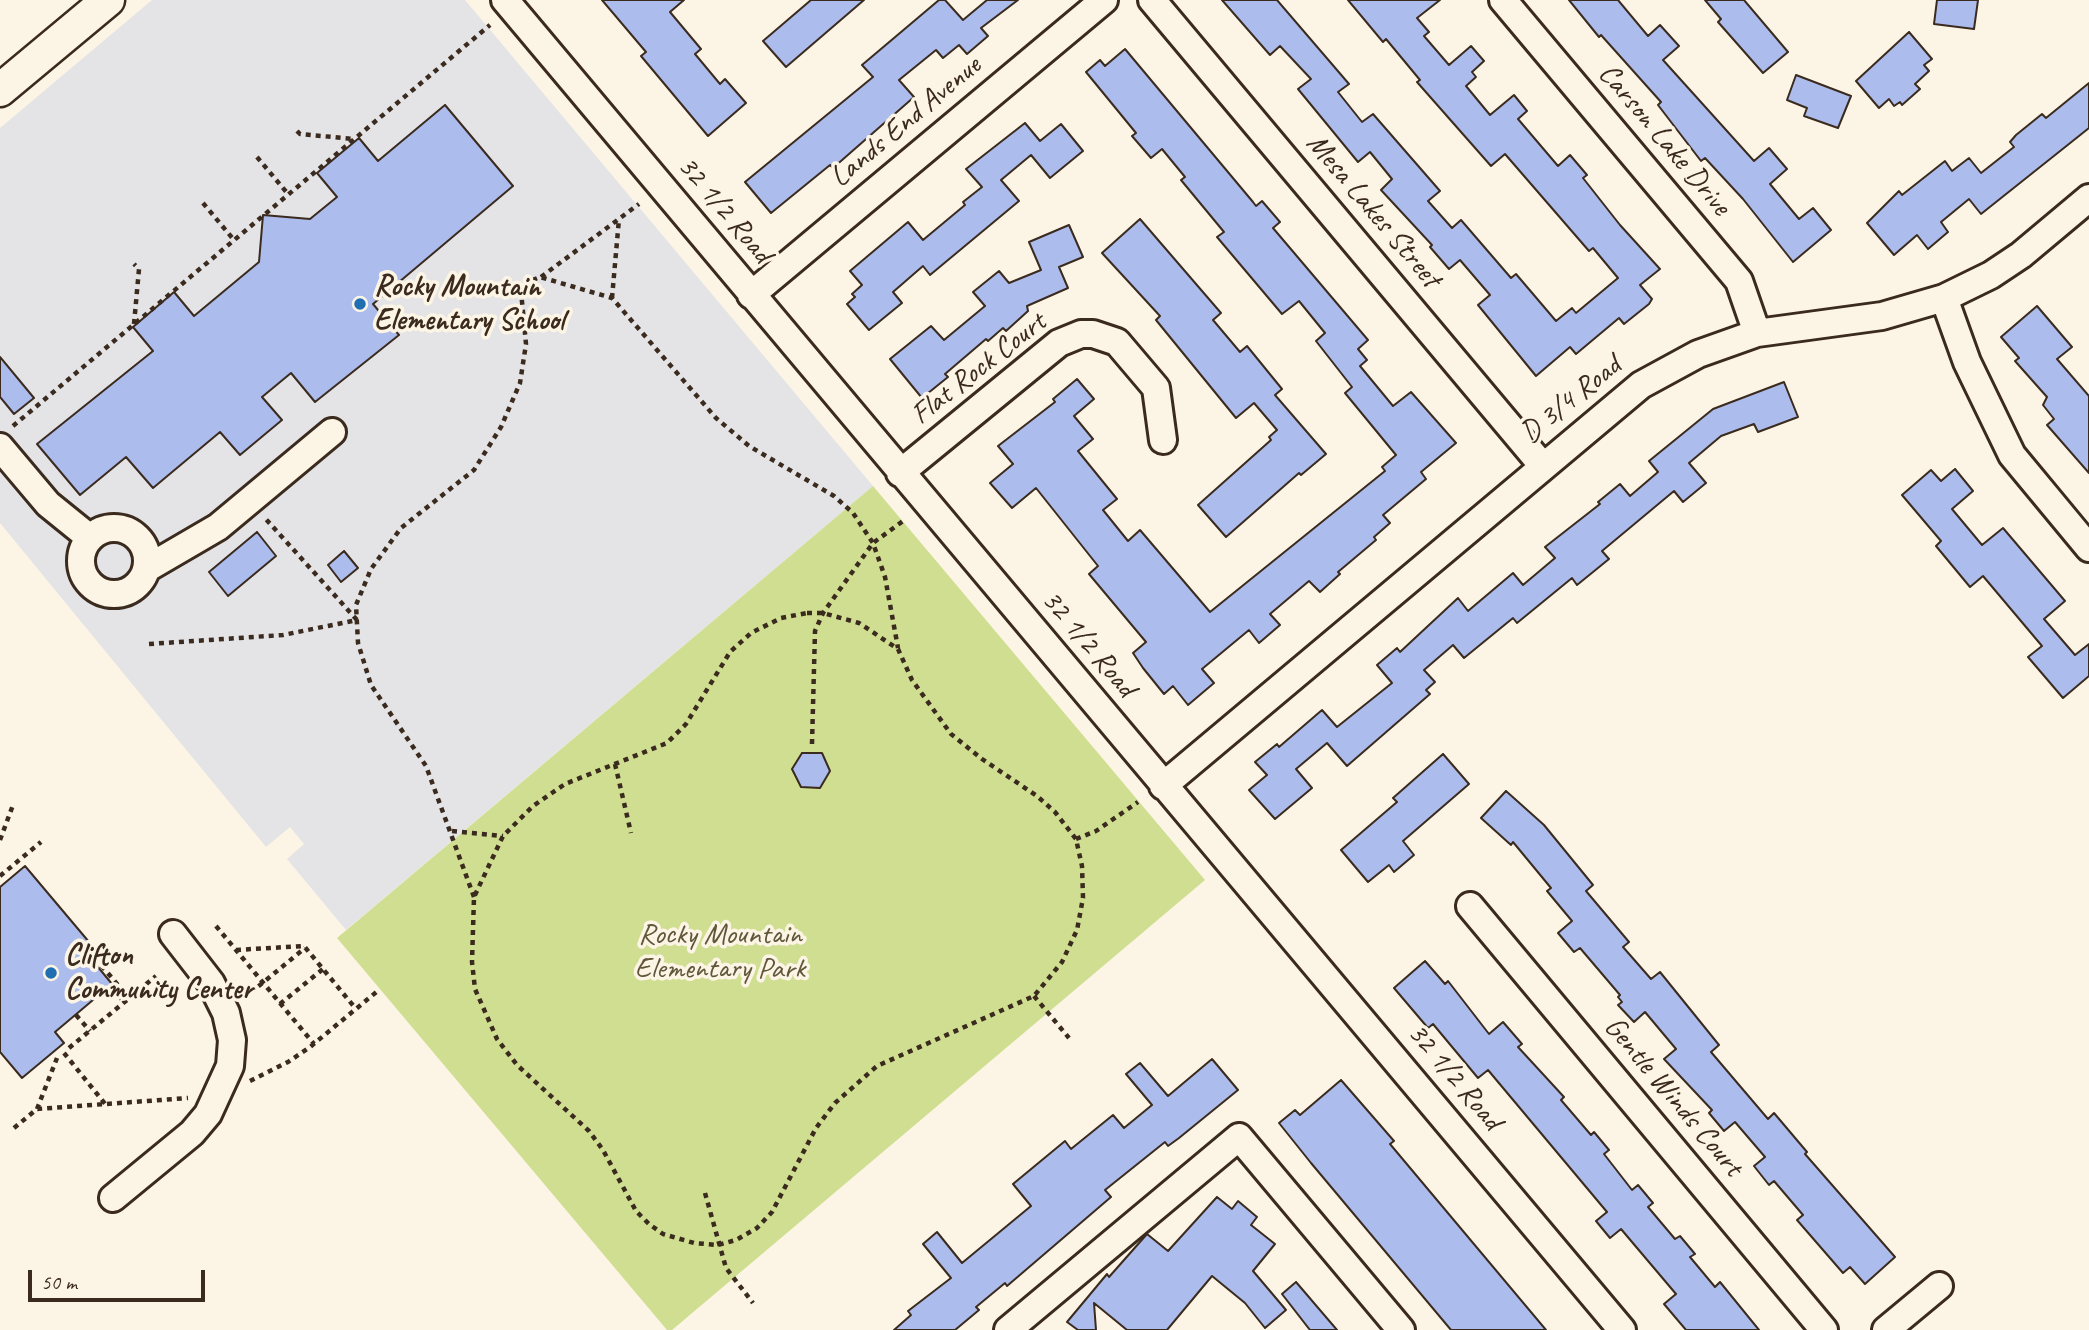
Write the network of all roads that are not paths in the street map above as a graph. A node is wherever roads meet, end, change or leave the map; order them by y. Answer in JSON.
{"nodes":[{"id":1,"x":108,"y":0,"type":"edge"},
{"id":2,"x":505,"y":0,"type":"edge"},
{"id":3,"x":1104,"y":0,"type":"edge"},
{"id":4,"x":1153,"y":0,"type":"edge"},
{"id":5,"x":1503,"y":0,"type":"edge"},
{"id":6,"x":0,"y":90,"type":"edge"},
{"id":7,"x":2089,"y":198,"type":"edge"},
{"id":8,"x":751,"y":295,"type":"junction"},
{"id":9,"x":1944,"y":298,"type":"junction"},
{"id":10,"x":1757,"y":332,"type":"junction"},
{"id":11,"x":332,"y":432,"type":"dead end"},
{"id":12,"x":5,"y":438,"type":"edge"},
{"id":13,"x":1163,"y":440,"type":"dead end"},
{"id":14,"x":1542,"y":466,"type":"junction"},
{"id":15,"x":900,"y":473,"type":"junction"},
{"id":16,"x":90,"y":538,"type":"junction"},
{"id":17,"x":2089,"y":548,"type":"edge"},
{"id":18,"x":146,"y":569,"type":"junction"},
{"id":19,"x":1163,"y":786,"type":"junction"},
{"id":20,"x":1470,"y":906,"type":"dead end"},
{"id":21,"x":173,"y":934,"type":"dead end"},
{"id":22,"x":113,"y":1198,"type":"dead end"},
{"id":23,"x":1939,"y":1286,"type":"dead end"},
{"id":24,"x":1008,"y":1330,"type":"edge"},
{"id":25,"x":1401,"y":1330,"type":"edge"},
{"id":26,"x":1622,"y":1330,"type":"edge"},
{"id":27,"x":1824,"y":1330,"type":"edge"},
{"id":28,"x":1886,"y":1330,"type":"edge"}],
"edges":[{"from":1,"to":6,"type":"main road"},
{"from":2,"to":8,"type":"street","name":"32 1/2 Road"},
{"from":3,"to":8,"type":"street","name":"Lands End Avenue"},
{"from":4,"to":14,"type":"street","name":"Mesa Lakes Street"},
{"from":5,"to":10,"type":"street","name":"Carson Lake Drive"},
{"from":7,"to":9,"type":"street","name":"D 3/4 Road"},
{"from":8,"to":15,"type":"street","name":"32 1/2 Road"},
{"from":9,"to":10,"type":"street","name":"D 3/4 Road"},
{"from":9,"to":17,"type":"street"},
{"from":10,"to":14,"type":"street","name":"D 3/4 Road"},
{"from":11,"to":18,"type":"street"},
{"from":12,"to":16,"type":"street"},
{"from":13,"to":15,"type":"street","name":"Flat Rock Court"},
{"from":14,"to":19,"type":"street","name":"D 3/4 Road"},
{"from":15,"to":19,"type":"street","name":"32 1/2 Road"},
{"from":16,"to":18,"type":"street"},
{"from":16,"to":18,"type":"street"},
{"from":19,"to":26,"type":"street","name":"32 1/2 Road"},
{"from":20,"to":27,"type":"street","name":"Gentle Winds Court"},
{"from":21,"to":22,"type":"street"},
{"from":23,"to":28,"type":"street"},
{"from":24,"to":25,"type":"street"}]}
